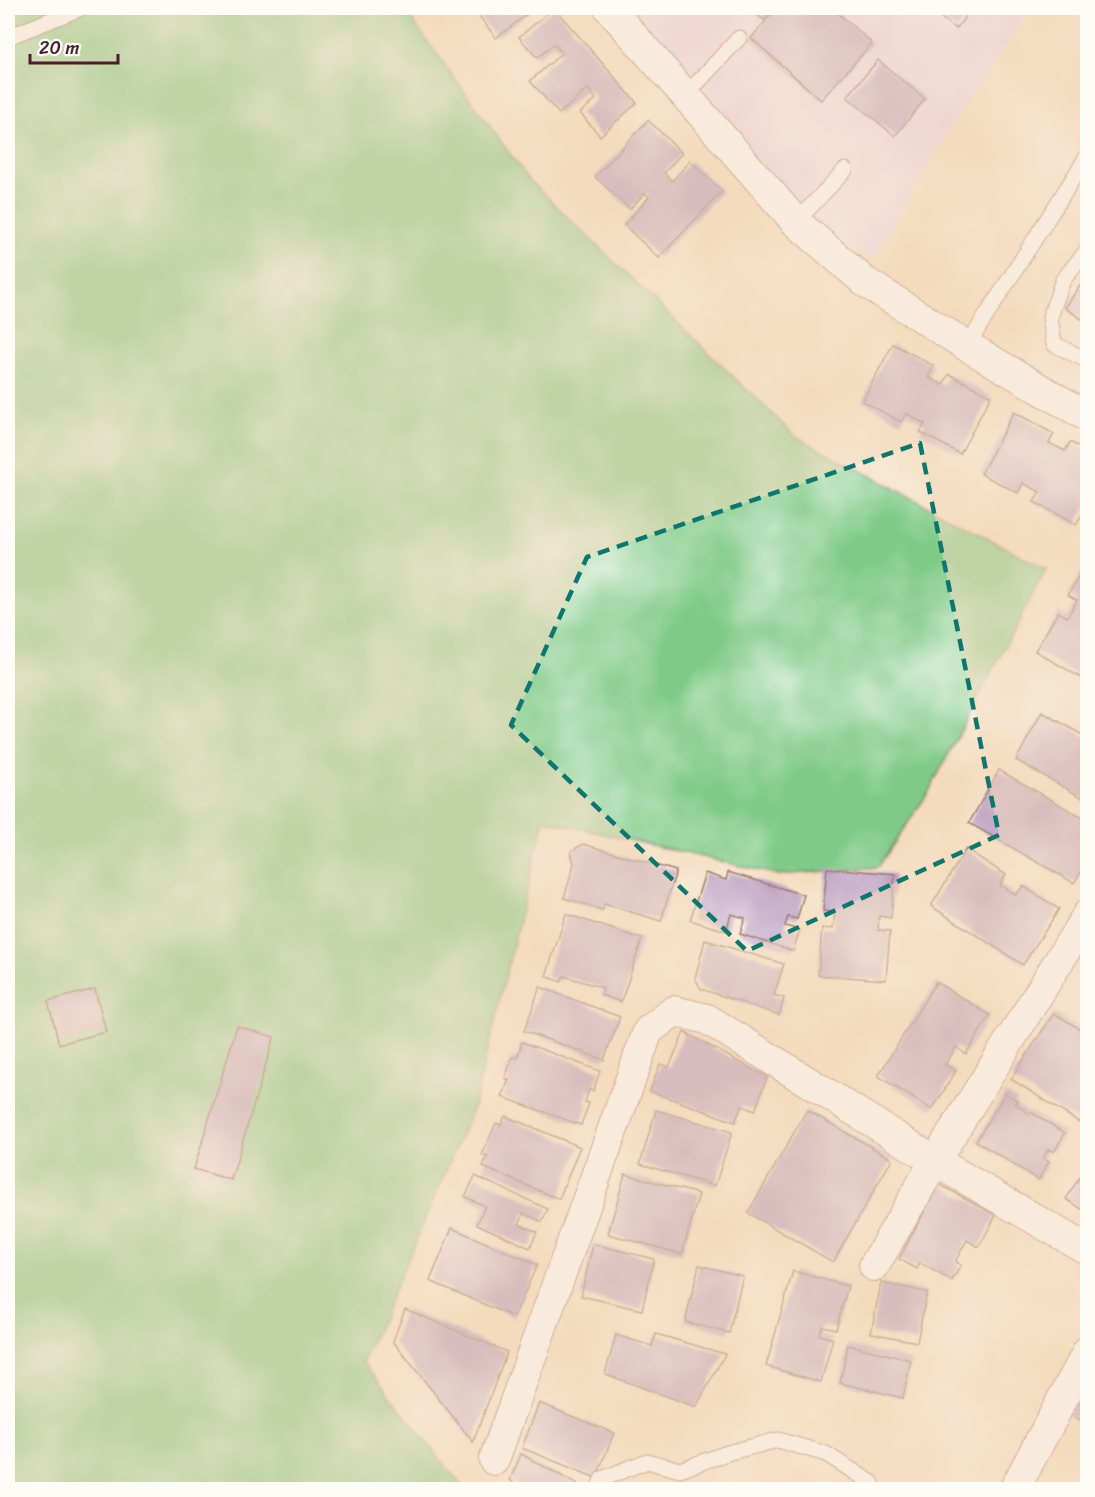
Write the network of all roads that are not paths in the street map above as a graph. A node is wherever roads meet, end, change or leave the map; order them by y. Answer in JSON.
{"nodes":[{"id":1,"x":81,"y":8,"type":"edge"},
{"id":2,"x":609,"y":8,"type":"edge"},
{"id":3,"x":8,"y":37,"type":"edge"},
{"id":4,"x":739,"y":39,"type":"dead end"},
{"id":5,"x":686,"y":95,"type":"junction"},
{"id":6,"x":1088,"y":155,"type":"edge"},
{"id":7,"x":845,"y":170,"type":"dead end"},
{"id":8,"x":796,"y":222,"type":"junction"},
{"id":9,"x":1088,"y":249,"type":"edge"},
{"id":10,"x":967,"y":346,"type":"junction"},
{"id":11,"x":1088,"y":361,"type":"edge"},
{"id":12,"x":1088,"y":417,"type":"edge"},
{"id":13,"x":1088,"y":914,"type":"edge"},
{"id":14,"x":935,"y":1161,"type":"junction"},
{"id":15,"x":1088,"y":1250,"type":"edge"},
{"id":16,"x":874,"y":1266,"type":"dead end"},
{"id":17,"x":1088,"y":1351,"type":"edge"},
{"id":18,"x":494,"y":1460,"type":"dead end"},
{"id":19,"x":872,"y":1483,"type":"dead end"},
{"id":20,"x":598,"y":1490,"type":"edge"},
{"id":21,"x":1014,"y":1490,"type":"edge"}],
"edges":[{"from":1,"to":3,"type":"lane"},
{"from":2,"to":5,"type":"street"},
{"from":4,"to":5,"type":"lane"},
{"from":5,"to":8,"type":"street"},
{"from":6,"to":10,"type":"lane"},
{"from":7,"to":8,"type":"lane"},
{"from":8,"to":10,"type":"street"},
{"from":9,"to":11,"type":"lane"},
{"from":10,"to":12,"type":"street"},
{"from":13,"to":14,"type":"street"},
{"from":14,"to":15,"type":"street"},
{"from":14,"to":16,"type":"street"},
{"from":14,"to":18,"type":"street"},
{"from":17,"to":21,"type":"street"},
{"from":19,"to":20,"type":"lane"}]}
